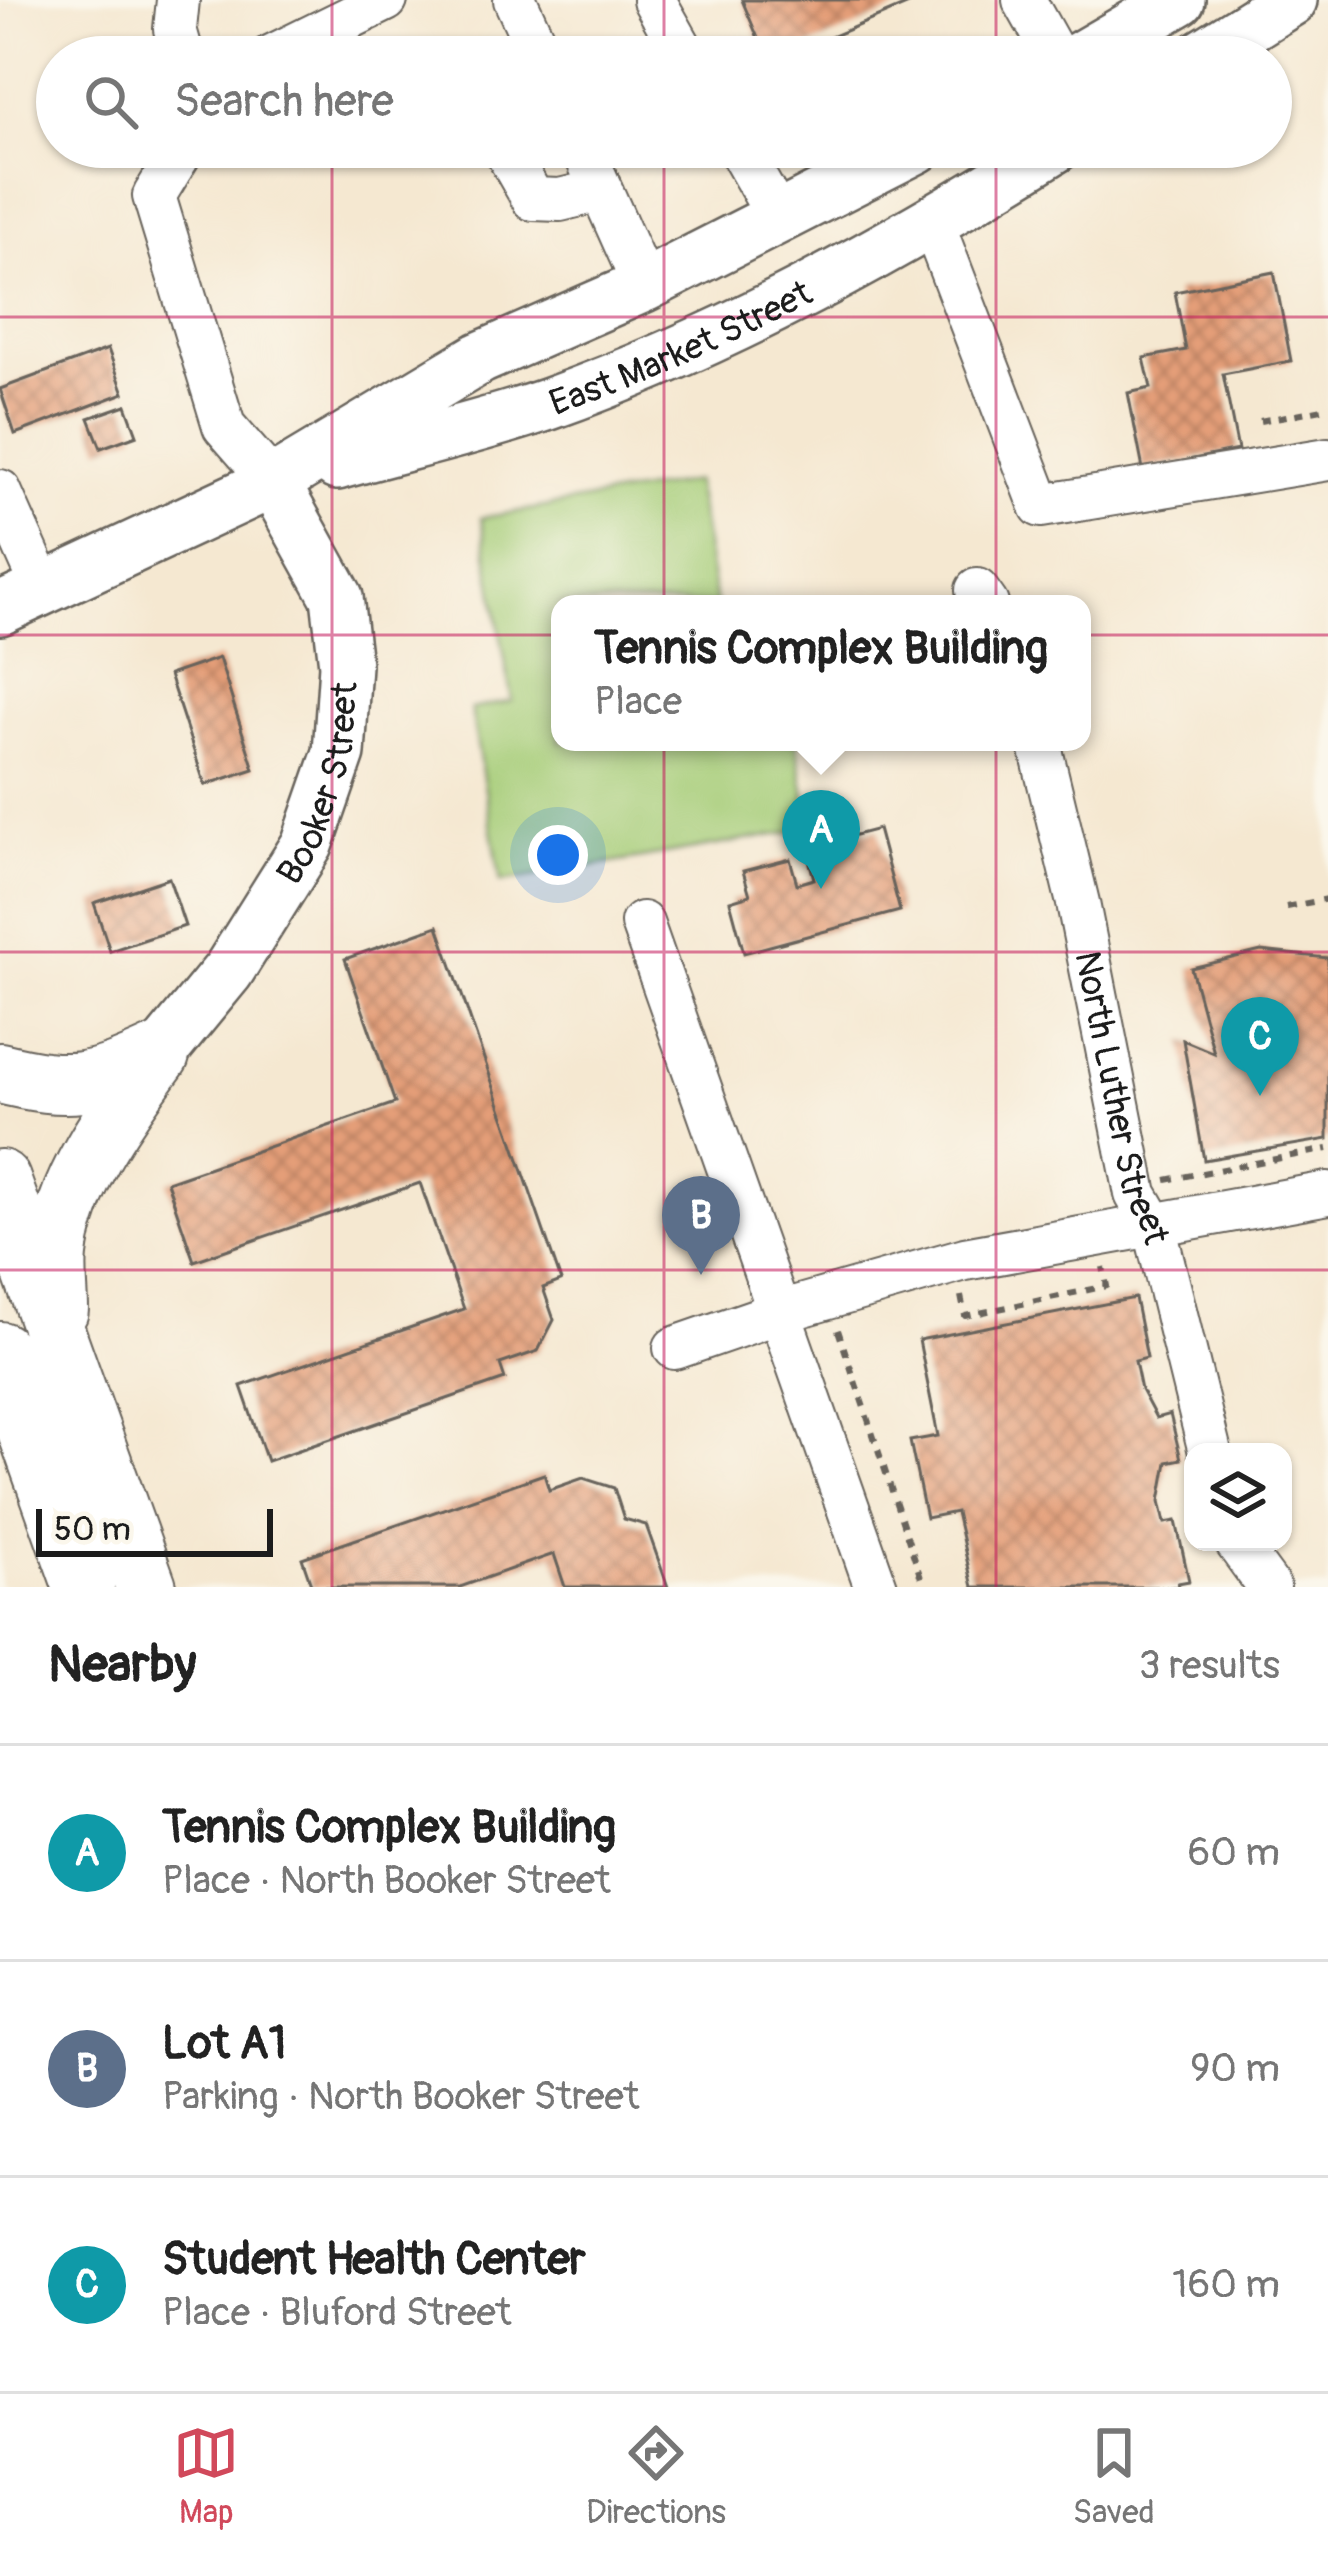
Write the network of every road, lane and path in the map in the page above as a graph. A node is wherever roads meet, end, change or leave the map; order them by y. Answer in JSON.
{"nodes":[{"id":1,"x":178,"y":0,"type":"edge"},
{"id":2,"x":386,"y":0,"type":"edge"},
{"id":3,"x":515,"y":0,"type":"edge"},
{"id":4,"x":654,"y":0,"type":"edge"},
{"id":5,"x":1024,"y":0,"type":"edge"},
{"id":6,"x":1180,"y":0,"type":"edge"},
{"id":7,"x":1291,"y":0,"type":"edge"},
{"id":8,"x":177,"y":36,"type":"edge"},
{"id":9,"x":313,"y":36,"type":"edge"},
{"id":10,"x":531,"y":36,"type":"edge"},
{"id":11,"x":674,"y":36,"type":"edge"},
{"id":12,"x":1044,"y":36,"type":"edge"},
{"id":13,"x":1117,"y":36,"type":"edge"},
{"id":14,"x":1233,"y":36,"type":"edge"},
{"id":15,"x":171,"y":168,"type":"edge"},
{"id":16,"x":515,"y":168,"type":"edge"},
{"id":17,"x":591,"y":168,"type":"edge"},
{"id":18,"x":750,"y":168,"type":"edge"},
{"id":19,"x":876,"y":168,"type":"edge"},
{"id":20,"x":1022,"y":168,"type":"edge"},
{"id":21,"x":601,"y":190,"type":"junction"},
{"id":22,"x":778,"y":219,"type":"junction"},
{"id":23,"x":933,"y":224,"type":"junction"},
{"id":24,"x":644,"y":286,"type":"junction"},
{"id":25,"x":1328,"y":408,"type":"edge"},
{"id":26,"x":1260,"y":421,"type":"dead end"},
{"id":27,"x":1328,"y":459,"type":"edge"},
{"id":28,"x":273,"y":482,"type":"junction"},
{"id":29,"x":0,"y":490,"type":"edge"},
{"id":30,"x":22,"y":598,"type":"edge"},
{"id":31,"x":1042,"y":751,"type":"edge"},
{"id":32,"x":1328,"y":899,"type":"edge"},
{"id":33,"x":1286,"y":907,"type":"dead end"},
{"id":34,"x":643,"y":923,"type":"dead end"},
{"id":35,"x":159,"y":1055,"type":"junction"},
{"id":36,"x":0,"y":1073,"type":"edge"},
{"id":37,"x":1328,"y":1149,"type":"edge"},
{"id":38,"x":0,"y":1180,"type":"edge"},
{"id":39,"x":1134,"y":1186,"type":"junction"},
{"id":40,"x":1328,"y":1193,"type":"edge"},
{"id":41,"x":1154,"y":1226,"type":"junction"},
{"id":42,"x":1104,"y":1256,"type":"dead end"},
{"id":43,"x":960,"y":1291,"type":"dead end"},
{"id":44,"x":779,"y":1312,"type":"junction"},
{"id":45,"x":853,"y":1324,"type":"dead end"},
{"id":46,"x":59,"y":1347,"type":"junction"},
{"id":47,"x":675,"y":1348,"type":"dead end"},
{"id":48,"x":0,"y":1352,"type":"edge"},
{"id":49,"x":12,"y":1405,"type":"edge"},
{"id":50,"x":1208,"y":1443,"type":"edge"},
{"id":51,"x":1243,"y":1551,"type":"edge"},
{"id":52,"x":84,"y":1587,"type":"edge"},
{"id":53,"x":146,"y":1587,"type":"edge"},
{"id":54,"x":876,"y":1587,"type":"edge"},
{"id":55,"x":924,"y":1587,"type":"edge"},
{"id":56,"x":1269,"y":1587,"type":"edge"}],
"edges":[{"from":1,"to":8,"type":"street"},
{"from":2,"to":9,"type":"street"},
{"from":3,"to":10,"type":"street"},
{"from":4,"to":11,"type":"street"},
{"from":5,"to":12,"type":"street"},
{"from":6,"to":13,"type":"main road"},
{"from":7,"to":14,"type":"main road"},
{"from":15,"to":28,"type":"street"},
{"from":16,"to":21,"type":"street"},
{"from":17,"to":21,"type":"street"},
{"from":18,"to":22,"type":"street"},
{"from":19,"to":22,"type":"main road","name":"East Market Street"},
{"from":20,"to":23,"type":"main road","name":"East Market Street"},
{"from":21,"to":24,"type":"street"},
{"from":22,"to":24,"type":"main road","name":"East Market Street"},
{"from":23,"to":27,"type":"street"},
{"from":23,"to":28,"type":"main road","name":"East Market Street"},
{"from":24,"to":28,"type":"main road","name":"East Market Street"},
{"from":25,"to":26,"type":"path"},
{"from":28,"to":30,"type":"main road","name":"East Market Street"},
{"from":28,"to":35,"type":"main road","name":"Booker Street"},
{"from":29,"to":30,"type":"street"},
{"from":31,"to":39,"type":"street","name":"North Luther Street"},
{"from":32,"to":33,"type":"path"},
{"from":34,"to":44,"type":"street"},
{"from":35,"to":36,"type":"highway"},
{"from":35,"to":46,"type":"highway"},
{"from":37,"to":39,"type":"path"},
{"from":38,"to":46,"type":"highway"},
{"from":39,"to":41,"type":"street","name":"North Luther Street"},
{"from":40,"to":41,"type":"street"},
{"from":41,"to":44,"type":"street"},
{"from":41,"to":50,"type":"street","name":"North Luther Street"},
{"from":42,"to":43,"type":"path"},
{"from":44,"to":47,"type":"street"},
{"from":44,"to":54,"type":"street"},
{"from":45,"to":55,"type":"path"},
{"from":46,"to":53,"type":"highway"},
{"from":48,"to":49,"type":"highway"},
{"from":49,"to":52,"type":"highway"},
{"from":51,"to":56,"type":"street"}]}
